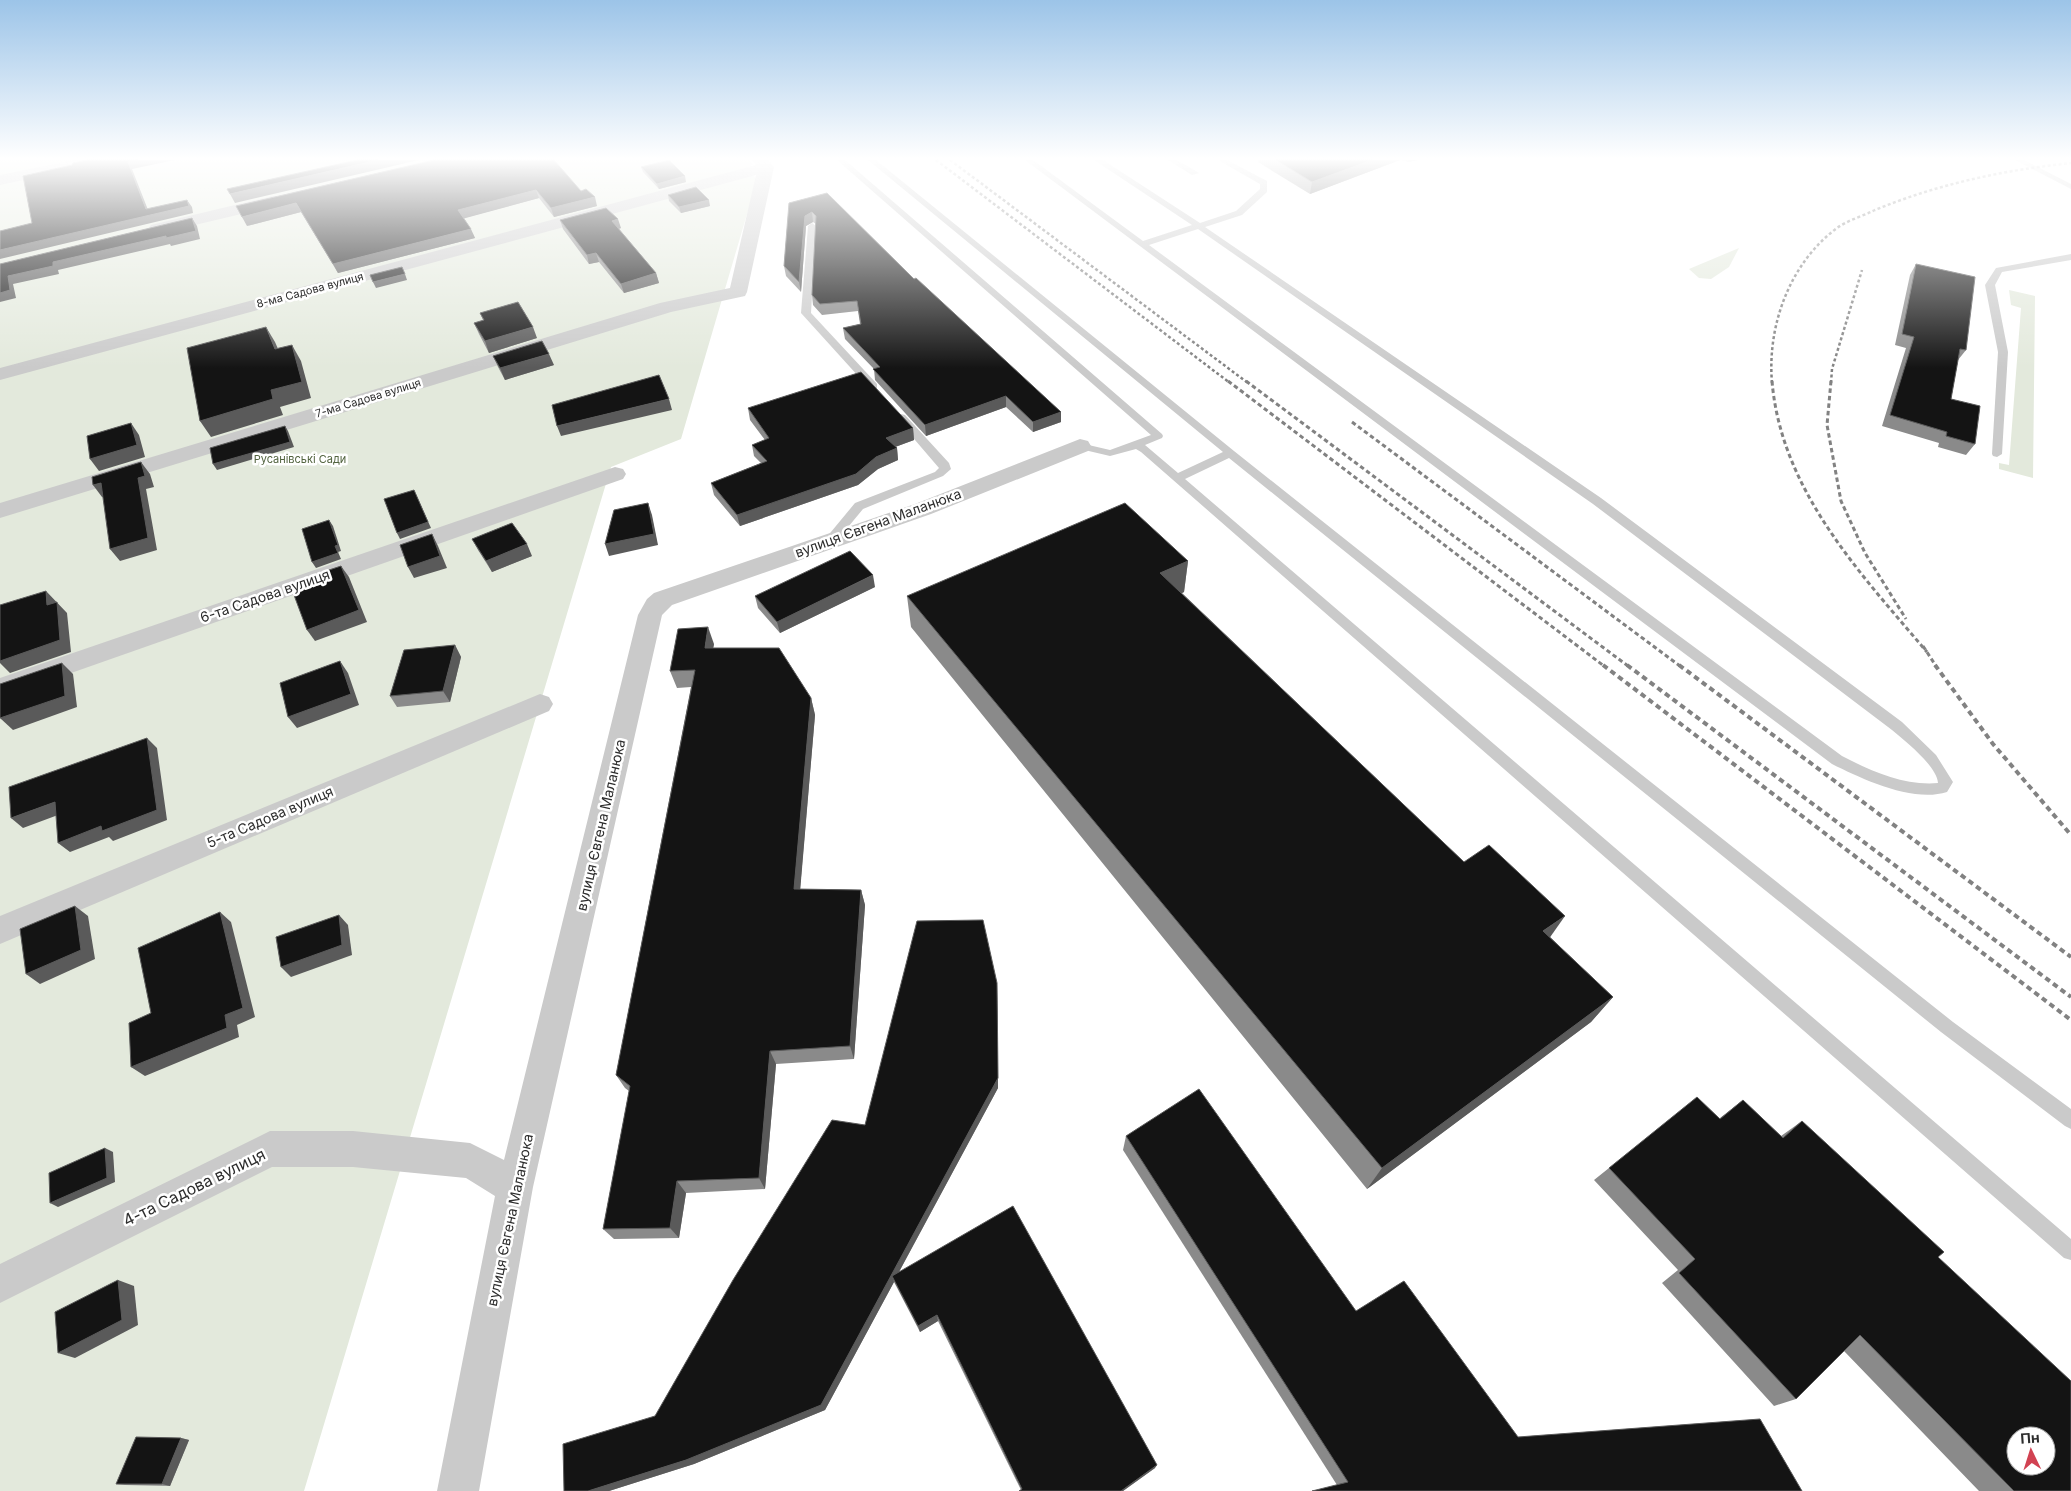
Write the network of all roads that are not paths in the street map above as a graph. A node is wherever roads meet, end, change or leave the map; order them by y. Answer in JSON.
{"nodes":[{"id":1,"x":154,"y":230,"type":"edge"},
{"id":2,"x":522,"y":230,"type":"edge"},
{"id":3,"x":750,"y":230,"type":"edge"},
{"id":4,"x":812,"y":230,"type":"edge"},
{"id":5,"x":921,"y":230,"type":"edge"},
{"id":6,"x":957,"y":230,"type":"edge"},
{"id":7,"x":1123,"y":230,"type":"edge"},
{"id":8,"x":1188,"y":230,"type":"edge"},
{"id":9,"x":1204,"y":230,"type":"edge"},
{"id":10,"x":144,"y":232,"type":"edge"},
{"id":11,"x":1142,"y":244,"type":"junction"},
{"id":12,"x":2071,"y":257,"type":"edge"},
{"id":13,"x":0,"y":374,"type":"edge"},
{"id":14,"x":879,"y":393,"type":"edge"},
{"id":15,"x":892,"y":407,"type":"edge"},
{"id":16,"x":1137,"y":445,"type":"junction"},
{"id":17,"x":1080,"y":446,"type":"joint"},
{"id":18,"x":1230,"y":453,"type":"junction"},
{"id":19,"x":1997,"y":454,"type":"dead end"},
{"id":20,"x":615,"y":474,"type":"dead end"},
{"id":21,"x":1177,"y":478,"type":"junction"},
{"id":22,"x":0,"y":511,"type":"edge"},
{"id":23,"x":830,"y":541,"type":"junction"},
{"id":24,"x":0,"y":688,"type":"edge"},
{"id":25,"x":540,"y":704,"type":"dead end"},
{"id":26,"x":0,"y":930,"type":"edge"},
{"id":27,"x":2071,"y":1120,"type":"edge"},
{"id":28,"x":515,"y":1188,"type":"junction"},
{"id":29,"x":2071,"y":1251,"type":"edge"},
{"id":30,"x":0,"y":1284,"type":"edge"},
{"id":31,"x":458,"y":1491,"type":"edge"}],
"edges":[{"from":1,"to":10,"type":"street"},
{"from":2,"to":13,"type":"street","name":"8-ма Садова вулиця"},
{"from":3,"to":22,"type":"street","name":"7-ма Садова вулиця"},
{"from":4,"to":14,"type":"lane"},
{"from":5,"to":16,"type":"lane"},
{"from":6,"to":18,"type":"lane"},
{"from":7,"to":11,"type":"lane"},
{"from":8,"to":11,"type":"lane"},
{"from":9,"to":11,"type":"lane"},
{"from":12,"to":19,"type":"lane"},
{"from":15,"to":23,"type":"lane"},
{"from":16,"to":17,"type":"lane"},
{"from":16,"to":21,"type":"lane"},
{"from":17,"to":23,"type":"street","name":"вулиця Євгена Маланюка"},
{"from":18,"to":21,"type":"lane"},
{"from":18,"to":27,"type":"lane"},
{"from":20,"to":24,"type":"street","name":"6-та Садова вулиця"},
{"from":21,"to":29,"type":"lane"},
{"from":23,"to":28,"type":"street","name":"вулиця Євгена Маланюка"},
{"from":25,"to":26,"type":"street","name":"5-та Садова вулиця"},
{"from":28,"to":30,"type":"street","name":"4-та Садова вулиця"},
{"from":28,"to":31,"type":"street","name":"вулиця Євгена Маланюка"}]}
